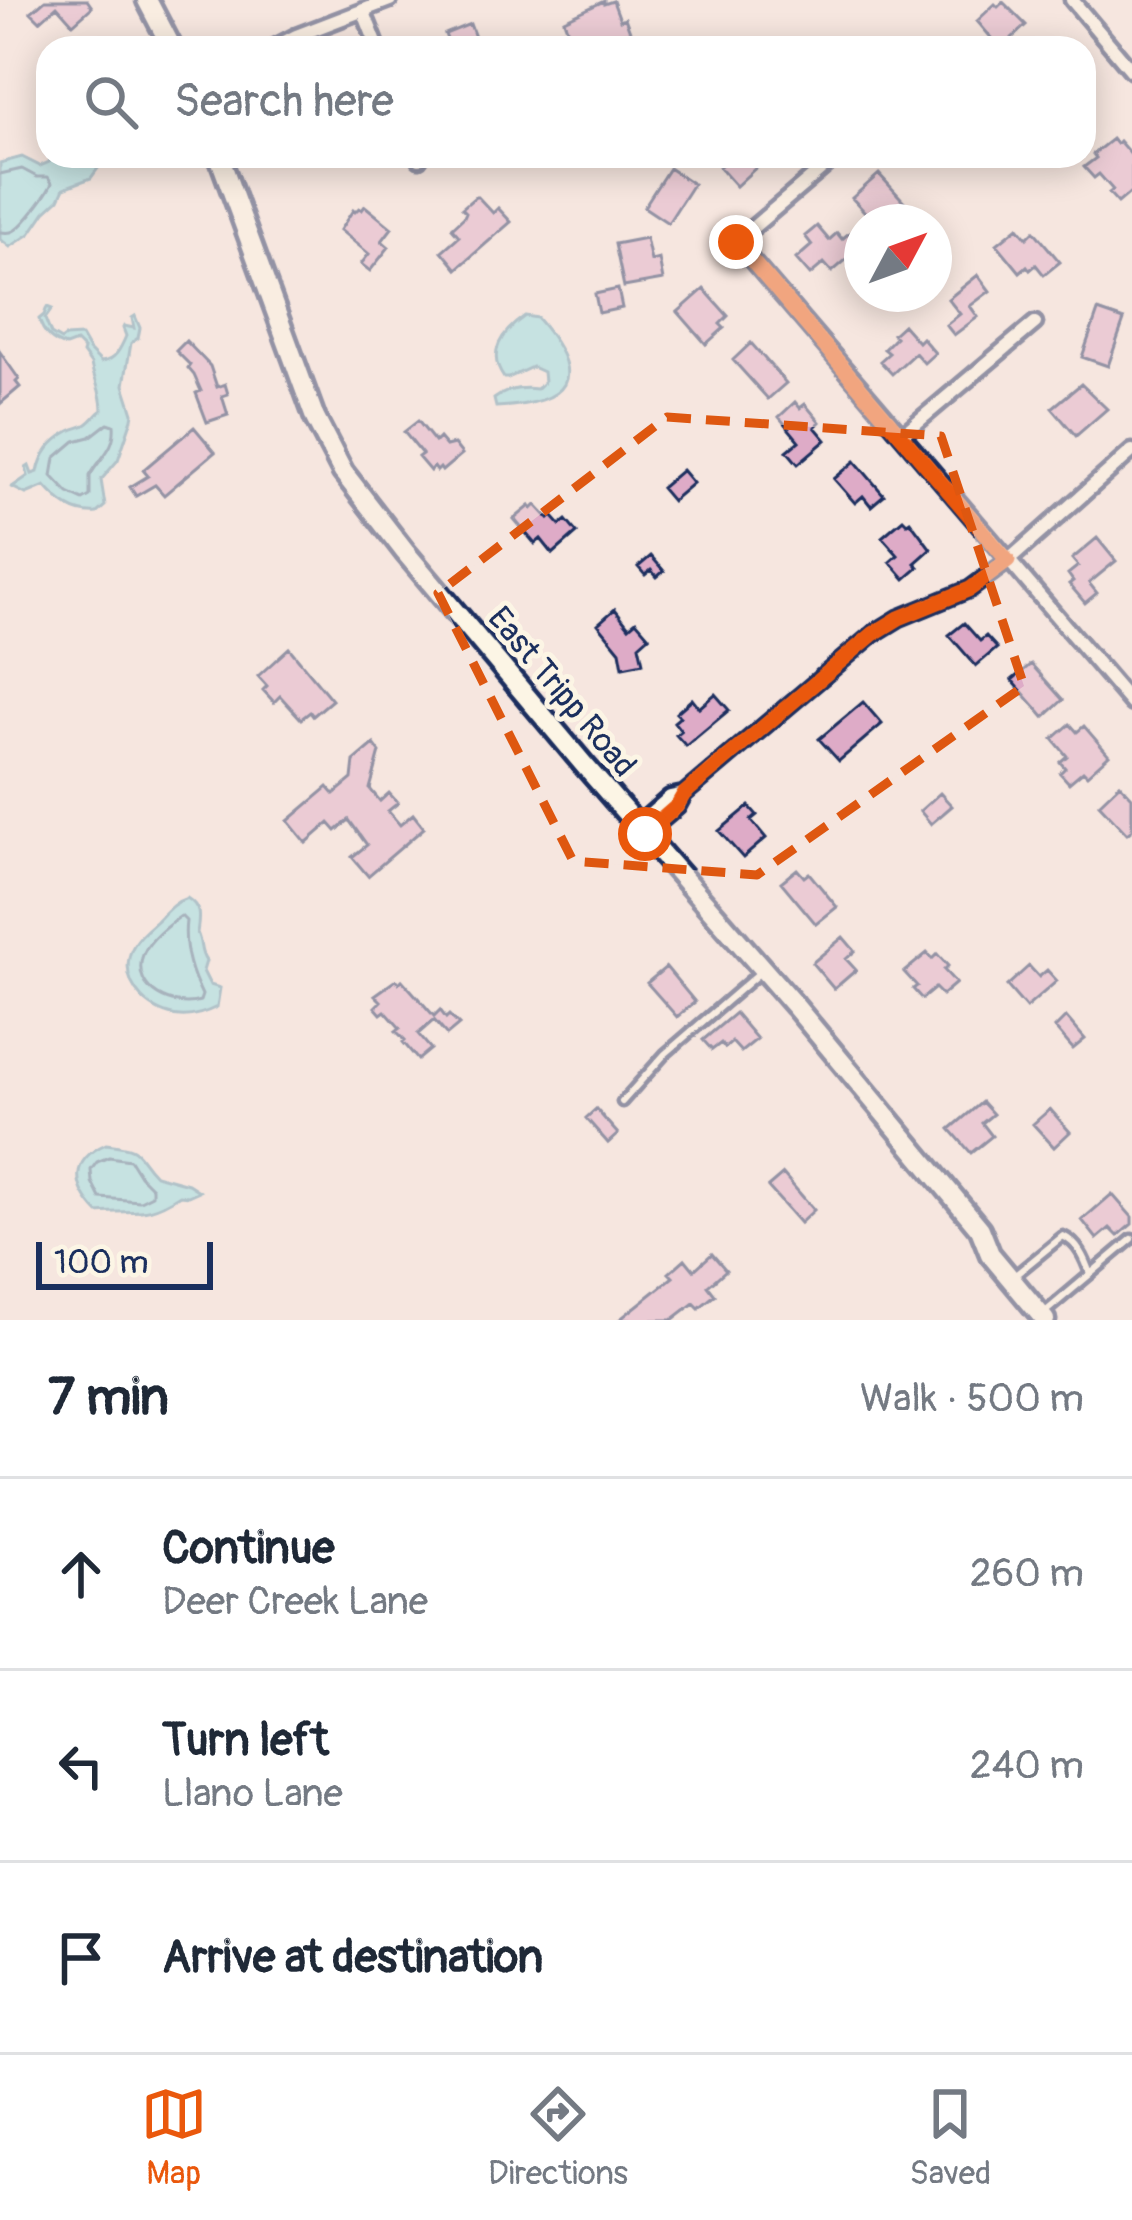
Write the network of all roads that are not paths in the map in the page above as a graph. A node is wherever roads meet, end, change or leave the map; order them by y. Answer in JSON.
{"nodes":[{"id":1,"x":147,"y":0,"type":"edge"},
{"id":2,"x":390,"y":0,"type":"edge"},
{"id":3,"x":1072,"y":0,"type":"edge"},
{"id":4,"x":364,"y":10,"type":"junction"},
{"id":5,"x":166,"y":36,"type":"edge"},
{"id":6,"x":294,"y":36,"type":"edge"},
{"id":7,"x":374,"y":36,"type":"edge"},
{"id":8,"x":1132,"y":71,"type":"edge"},
{"id":9,"x":223,"y":168,"type":"edge"},
{"id":10,"x":823,"y":168,"type":"edge"},
{"id":11,"x":1035,"y":323,"type":"dead end"},
{"id":12,"x":902,"y":435,"type":"junction"},
{"id":13,"x":1132,"y":451,"type":"edge"},
{"id":14,"x":1008,"y":561,"type":"junction"},
{"id":15,"x":1132,"y":704,"type":"edge"},
{"id":16,"x":641,"y":830,"type":"junction"},
{"id":17,"x":764,"y":970,"type":"junction"},
{"id":18,"x":622,"y":1102,"type":"dead end"},
{"id":19,"x":1132,"y":1239,"type":"edge"},
{"id":20,"x":1090,"y":1274,"type":"junction"},
{"id":21,"x":1011,"y":1279,"type":"junction"},
{"id":22,"x":1043,"y":1318,"type":"edge"}],
"edges":[{"from":1,"to":5,"type":"street"},
{"from":2,"to":4,"type":"street"},
{"from":3,"to":8,"type":"street"},
{"from":4,"to":6,"type":"street"},
{"from":4,"to":7,"type":"street"},
{"from":9,"to":16,"type":"street","name":"East Tripp Road"},
{"from":10,"to":12,"type":"street"},
{"from":11,"to":12,"type":"street"},
{"from":12,"to":14,"type":"street"},
{"from":13,"to":14,"type":"street"},
{"from":14,"to":15,"type":"street"},
{"from":14,"to":16,"type":"street"},
{"from":16,"to":17,"type":"street","name":"East Tripp Road"},
{"from":17,"to":18,"type":"lane"},
{"from":17,"to":21,"type":"street","name":"East Tripp Road"},
{"from":19,"to":20,"type":"lane"},
{"from":20,"to":21,"type":"lane"},
{"from":20,"to":22,"type":"lane"},
{"from":21,"to":22,"type":"street","name":"East Tripp Road"}]}
